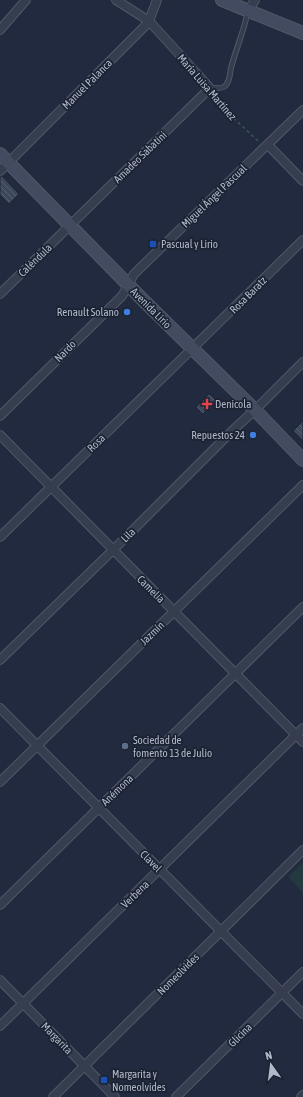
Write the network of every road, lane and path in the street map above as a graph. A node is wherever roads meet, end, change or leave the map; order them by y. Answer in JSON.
{"nodes":[{"id":1,"x":26,"y":0,"type":"edge"},
{"id":2,"x":116,"y":0,"type":"edge"},
{"id":3,"x":157,"y":0,"type":"edge"},
{"id":4,"x":222,"y":0,"type":"edge"},
{"id":5,"x":255,"y":0,"type":"edge"},
{"id":6,"x":248,"y":11,"type":"junction"},
{"id":7,"x":150,"y":21,"type":"junction"},
{"id":8,"x":0,"y":30,"type":"edge"},
{"id":9,"x":303,"y":33,"type":"edge"},
{"id":10,"x":210,"y":88,"type":"junction"},
{"id":11,"x":303,"y":110,"type":"edge"},
{"id":12,"x":268,"y":145,"type":"junction"},
{"id":13,"x":3,"y":162,"type":"edge"},
{"id":14,"x":303,"y":181,"type":"edge"},
{"id":15,"x":70,"y":225,"type":"junction"},
{"id":16,"x":303,"y":240,"type":"edge"},
{"id":17,"x":128,"y":285,"type":"junction"},
{"id":18,"x":0,"y":294,"type":"edge"},
{"id":19,"x":192,"y":349,"type":"junction"},
{"id":20,"x":303,"y":362,"type":"edge"},
{"id":21,"x":255,"y":410,"type":"junction"},
{"id":22,"x":0,"y":416,"type":"edge"},
{"id":23,"x":0,"y":435,"type":"edge"},
{"id":24,"x":303,"y":460,"type":"edge"},
{"id":25,"x":303,"y":484,"type":"edge"},
{"id":26,"x":51,"y":487,"type":"junction"},
{"id":27,"x":0,"y":537,"type":"edge"},
{"id":28,"x":113,"y":550,"type":"junction"},
{"id":29,"x":303,"y":607,"type":"edge"},
{"id":30,"x":174,"y":611,"type":"junction"},
{"id":31,"x":0,"y":660,"type":"edge"},
{"id":32,"x":236,"y":674,"type":"junction"},
{"id":33,"x":0,"y":708,"type":"edge"},
{"id":34,"x":303,"y":728,"type":"edge"},
{"id":35,"x":296,"y":735,"type":"junction"},
{"id":36,"x":303,"y":742,"type":"edge"},
{"id":37,"x":37,"y":746,"type":"junction"},
{"id":38,"x":0,"y":782,"type":"edge"},
{"id":39,"x":98,"y":808,"type":"junction"},
{"id":40,"x":303,"y":850,"type":"edge"},
{"id":41,"x":159,"y":870,"type":"junction"},
{"id":42,"x":0,"y":905,"type":"edge"},
{"id":43,"x":221,"y":931,"type":"junction"},
{"id":44,"x":303,"y":972,"type":"edge"},
{"id":45,"x":0,"y":980,"type":"edge"},
{"id":46,"x":282,"y":993,"type":"junction"},
{"id":47,"x":23,"y":1003,"type":"junction"},
{"id":48,"x":303,"y":1014,"type":"edge"},
{"id":49,"x":0,"y":1026,"type":"edge"},
{"id":50,"x":84,"y":1066,"type":"junction"},
{"id":51,"x":53,"y":1097,"type":"edge"},
{"id":52,"x":115,"y":1097,"type":"edge"},
{"id":53,"x":176,"y":1097,"type":"edge"}],
"edges":[{"from":1,"to":8,"type":"street"},
{"from":2,"to":7,"type":"street","name":"María Luisa Martínez"},
{"from":3,"to":7,"type":"street","name":"Manuel Palanca"},
{"from":4,"to":6,"type":"main road"},
{"from":5,"to":6,"type":"street"},
{"from":6,"to":9,"type":"main road"},
{"from":6,"to":10,"type":"lane"},
{"from":7,"to":10,"type":"street","name":"María Luisa Martínez"},
{"from":7,"to":13,"type":"street","name":"Manuel Palanca"},
{"from":10,"to":12,"type":"path","name":"María Luisa Martínez"},
{"from":10,"to":15,"type":"street","name":"Amadeo Sabatini"},
{"from":11,"to":12,"type":"street","name":"Miguel Ángel Pascual"},
{"from":12,"to":14,"type":"street"},
{"from":12,"to":17,"type":"street","name":"Miguel Ángel Pascual"},
{"from":13,"to":15,"type":"main road","name":"Avenida Lirio"},
{"from":15,"to":17,"type":"main road","name":"Avenida Lirio"},
{"from":15,"to":18,"type":"street","name":"Caléndula"},
{"from":16,"to":19,"type":"street","name":"Rosa Baratz"},
{"from":17,"to":19,"type":"main road","name":"Avenida Lirio"},
{"from":17,"to":22,"type":"street","name":"Nardo"},
{"from":19,"to":21,"type":"main road","name":"Avenida Lirio"},
{"from":19,"to":26,"type":"street","name":"Rosa"},
{"from":20,"to":21,"type":"street","name":"Lila"},
{"from":21,"to":24,"type":"main road","name":"Avenida Lirio"},
{"from":21,"to":28,"type":"street","name":"Lila"},
{"from":23,"to":26,"type":"street","name":"Camelia"},
{"from":25,"to":30,"type":"street","name":"Jazmín"},
{"from":26,"to":27,"type":"street","name":"Rosa"},
{"from":26,"to":28,"type":"street","name":"Camelia"},
{"from":28,"to":30,"type":"street","name":"Camelia"},
{"from":28,"to":31,"type":"street","name":"Lila"},
{"from":29,"to":32,"type":"street","name":"Anémona"},
{"from":30,"to":32,"type":"street","name":"Camelia"},
{"from":30,"to":37,"type":"street","name":"Jazmín"},
{"from":32,"to":35,"type":"street","name":"Camelia"},
{"from":32,"to":39,"type":"street","name":"Anémona"},
{"from":33,"to":37,"type":"street","name":"Clavel"},
{"from":34,"to":35,"type":"street","name":"Verbena"},
{"from":35,"to":36,"type":"street","name":"Camelia"},
{"from":35,"to":41,"type":"street","name":"Verbena"},
{"from":37,"to":38,"type":"street","name":"Jazmín"},
{"from":37,"to":39,"type":"street","name":"Clavel"},
{"from":39,"to":41,"type":"street","name":"Clavel"},
{"from":39,"to":42,"type":"street","name":"Anémona"},
{"from":40,"to":43,"type":"street","name":"Nomeolvides"},
{"from":41,"to":43,"type":"street","name":"Clavel"},
{"from":41,"to":47,"type":"street","name":"Verbena"},
{"from":43,"to":46,"type":"street","name":"Clavel"},
{"from":43,"to":50,"type":"street","name":"Nomeolvides"},
{"from":44,"to":46,"type":"street","name":"Glicina"},
{"from":45,"to":47,"type":"street","name":"Margarita"},
{"from":46,"to":48,"type":"street","name":"Clavel"},
{"from":46,"to":53,"type":"street","name":"Glicina"},
{"from":47,"to":49,"type":"street","name":"Verbena"},
{"from":47,"to":50,"type":"street","name":"Margarita"},
{"from":50,"to":51,"type":"street","name":"Nomeolvides"},
{"from":50,"to":52,"type":"street","name":"Margarita"}]}
